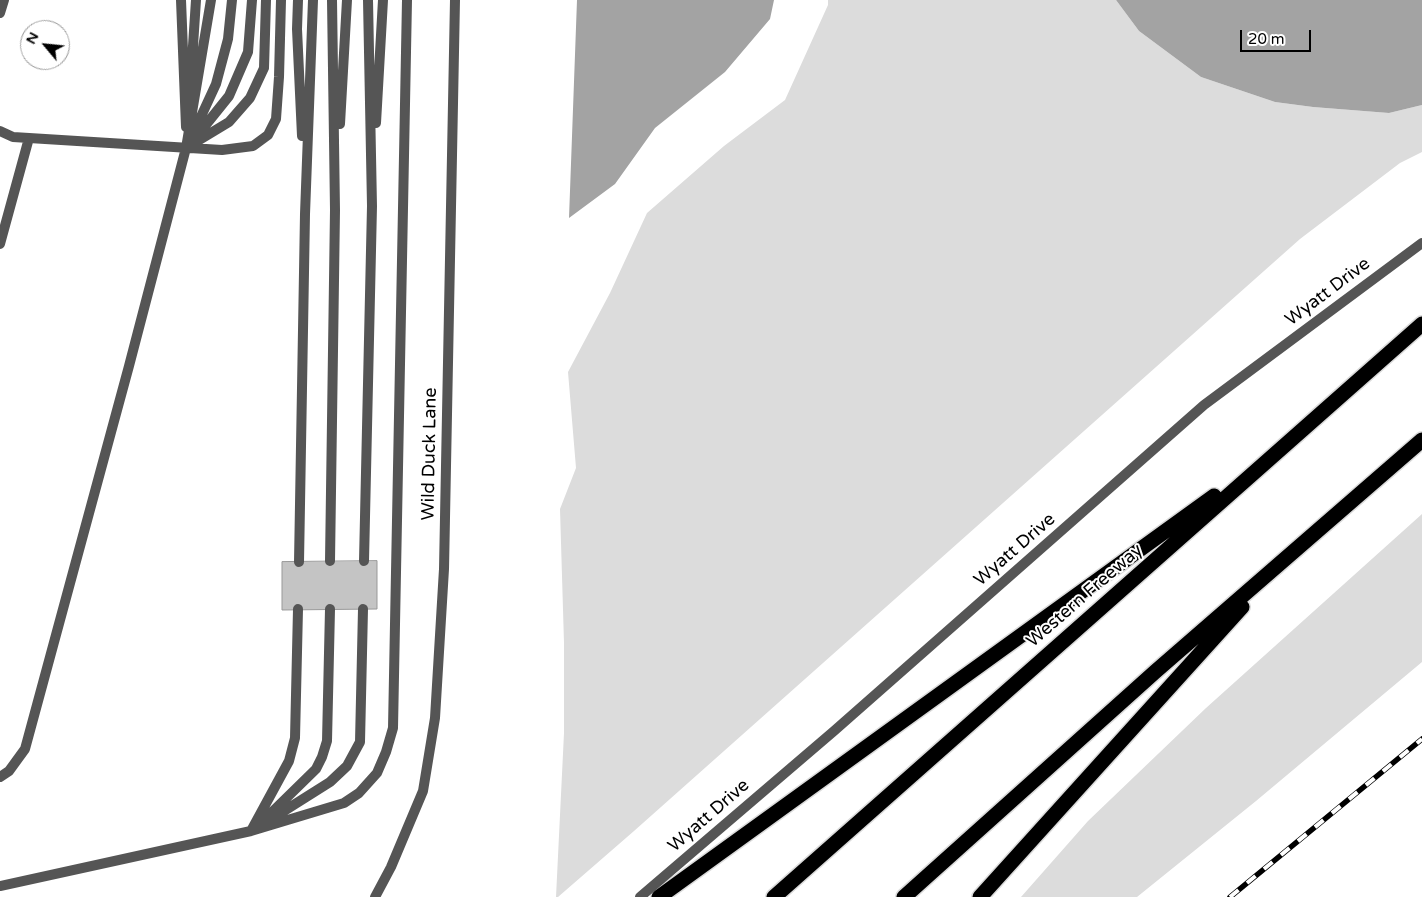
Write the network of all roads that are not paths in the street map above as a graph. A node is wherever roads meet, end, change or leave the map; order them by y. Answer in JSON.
{"nodes":[{"id":1,"x":4,"y":0,"type":"edge"},
{"id":2,"x":181,"y":0,"type":"edge"},
{"id":3,"x":196,"y":0,"type":"edge"},
{"id":4,"x":212,"y":0,"type":"edge"},
{"id":5,"x":232,"y":0,"type":"edge"},
{"id":6,"x":252,"y":0,"type":"edge"},
{"id":7,"x":266,"y":0,"type":"edge"},
{"id":8,"x":281,"y":0,"type":"edge"},
{"id":9,"x":298,"y":0,"type":"edge"},
{"id":10,"x":313,"y":0,"type":"edge"},
{"id":11,"x":332,"y":0,"type":"edge"},
{"id":12,"x":347,"y":0,"type":"edge"},
{"id":13,"x":368,"y":0,"type":"edge"},
{"id":14,"x":383,"y":0,"type":"edge"},
{"id":15,"x":407,"y":0,"type":"edge"},
{"id":16,"x":455,"y":0,"type":"edge"},
{"id":17,"x":0,"y":13,"type":"edge"},
{"id":18,"x":0,"y":131,"type":"edge"},
{"id":19,"x":29,"y":138,"type":"junction"},
{"id":20,"x":186,"y":148,"type":"junction"},
{"id":21,"x":372,"y":206,"type":"junction"},
{"id":22,"x":335,"y":210,"type":"junction"},
{"id":23,"x":305,"y":214,"type":"junction"},
{"id":24,"x":1422,"y":243,"type":"edge"},
{"id":25,"x":0,"y":244,"type":"edge"},
{"id":26,"x":1422,"y":324,"type":"edge"},
{"id":27,"x":1422,"y":440,"type":"edge"},
{"id":28,"x":1291,"y":441,"type":"junction"},
{"id":29,"x":1287,"y":557,"type":"junction"},
{"id":30,"x":330,"y":561,"type":"dead end"},
{"id":31,"x":364,"y":561,"type":"dead end"},
{"id":32,"x":298,"y":562,"type":"dead end"},
{"id":33,"x":298,"y":609,"type":"dead end"},
{"id":34,"x":330,"y":609,"type":"dead end"},
{"id":35,"x":364,"y":609,"type":"dead end"},
{"id":36,"x":0,"y":777,"type":"edge"},
{"id":37,"x":251,"y":831,"type":"junction"},
{"id":38,"x":0,"y":886,"type":"edge"},
{"id":39,"x":375,"y":897,"type":"edge"},
{"id":40,"x":640,"y":897,"type":"edge"},
{"id":41,"x":659,"y":897,"type":"edge"},
{"id":42,"x":774,"y":897,"type":"edge"},
{"id":43,"x":904,"y":897,"type":"edge"},
{"id":44,"x":980,"y":897,"type":"edge"}],
"edges":[{"from":1,"to":17,"type":"street"},
{"from":2,"to":20,"type":"street"},
{"from":3,"to":20,"type":"street"},
{"from":4,"to":20,"type":"street"},
{"from":5,"to":20,"type":"street"},
{"from":6,"to":20,"type":"street"},
{"from":7,"to":20,"type":"street"},
{"from":8,"to":20,"type":"street"},
{"from":9,"to":23,"type":"street"},
{"from":10,"to":23,"type":"street"},
{"from":11,"to":22,"type":"street"},
{"from":12,"to":22,"type":"street"},
{"from":13,"to":21,"type":"street"},
{"from":14,"to":21,"type":"street"},
{"from":15,"to":37,"type":"street"},
{"from":16,"to":39,"type":"street","name":"Wild Duck Lane"},
{"from":18,"to":19,"type":"street"},
{"from":19,"to":20,"type":"street"},
{"from":19,"to":25,"type":"street"},
{"from":20,"to":36,"type":"street"},
{"from":21,"to":31,"type":"street"},
{"from":22,"to":30,"type":"street"},
{"from":23,"to":32,"type":"street"},
{"from":24,"to":40,"type":"street","name":"Wyatt Drive"},
{"from":26,"to":28,"type":"highway","name":"Western Freeway"},
{"from":27,"to":29,"type":"highway"},
{"from":28,"to":41,"type":"highway"},
{"from":28,"to":42,"type":"highway","name":"Western Freeway"},
{"from":29,"to":43,"type":"highway"},
{"from":29,"to":44,"type":"highway"},
{"from":33,"to":37,"type":"street"},
{"from":34,"to":37,"type":"street"},
{"from":35,"to":37,"type":"street"},
{"from":37,"to":38,"type":"street"}]}
